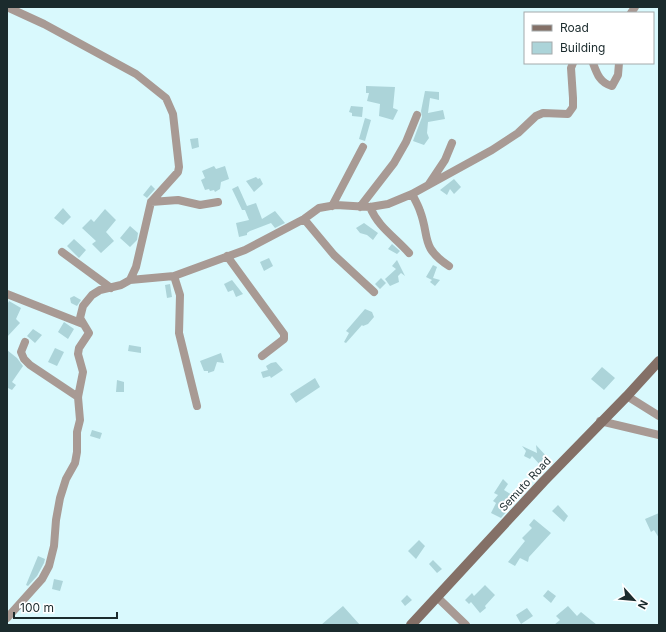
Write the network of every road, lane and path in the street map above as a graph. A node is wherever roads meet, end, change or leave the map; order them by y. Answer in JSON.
{"nodes":[{"id":1,"x":8,"y":10,"type":"edge"},
{"id":2,"x":573,"y":64,"type":"edge"},
{"id":3,"x":593,"y":64,"type":"edge"},
{"id":4,"x":619,"y":64,"type":"edge"},
{"id":5,"x":417,"y":114,"type":"dead end"},
{"id":6,"x":452,"y":143,"type":"dead end"},
{"id":7,"x":363,"y":147,"type":"dead end"},
{"id":8,"x":428,"y":185,"type":"junction"},
{"id":9,"x":412,"y":194,"type":"junction"},
{"id":10,"x":151,"y":202,"type":"junction"},
{"id":11,"x":218,"y":202,"type":"dead end"},
{"id":12,"x":332,"y":206,"type":"junction"},
{"id":13,"x":360,"y":207,"type":"junction"},
{"id":14,"x":370,"y":207,"type":"junction"},
{"id":15,"x":304,"y":219,"type":"junction"},
{"id":16,"x":62,"y":252,"type":"dead end"},
{"id":17,"x":408,"y":252,"type":"dead end"},
{"id":18,"x":227,"y":256,"type":"junction"},
{"id":19,"x":449,"y":266,"type":"dead end"},
{"id":20,"x":174,"y":276,"type":"junction"},
{"id":21,"x":130,"y":280,"type":"junction"},
{"id":22,"x":111,"y":288,"type":"junction"},
{"id":23,"x":374,"y":292,"type":"dead end"},
{"id":24,"x":7,"y":294,"type":"edge"},
{"id":25,"x":83,"y":324,"type":"junction"},
{"id":26,"x":25,"y":342,"type":"dead end"},
{"id":27,"x":262,"y":356,"type":"dead end"},
{"id":28,"x":659,"y":361,"type":"edge"},
{"id":29,"x":627,"y":396,"type":"junction"},
{"id":30,"x":78,"y":397,"type":"junction"},
{"id":31,"x":197,"y":406,"type":"dead end"},
{"id":32,"x":659,"y":416,"type":"edge"},
{"id":33,"x":600,"y":422,"type":"junction"},
{"id":34,"x":659,"y":435,"type":"edge"},
{"id":35,"x":437,"y":598,"type":"junction"},
{"id":36,"x":7,"y":618,"type":"edge"},
{"id":37,"x":411,"y":625,"type":"edge"},
{"id":38,"x":466,"y":625,"type":"edge"}],
"edges":[{"from":1,"to":10,"type":"street"},
{"from":2,"to":8,"type":"street"},
{"from":3,"to":4,"type":"street"},
{"from":5,"to":13,"type":"street"},
{"from":6,"to":8,"type":"street"},
{"from":7,"to":12,"type":"street"},
{"from":8,"to":9,"type":"street"},
{"from":9,"to":14,"type":"street"},
{"from":9,"to":19,"type":"street"},
{"from":10,"to":11,"type":"street"},
{"from":10,"to":21,"type":"street"},
{"from":12,"to":13,"type":"street"},
{"from":12,"to":15,"type":"street"},
{"from":13,"to":14,"type":"street"},
{"from":14,"to":17,"type":"street"},
{"from":15,"to":18,"type":"street"},
{"from":15,"to":23,"type":"street"},
{"from":16,"to":22,"type":"street"},
{"from":18,"to":20,"type":"street"},
{"from":18,"to":27,"type":"street"},
{"from":20,"to":21,"type":"street"},
{"from":20,"to":31,"type":"street"},
{"from":21,"to":22,"type":"street"},
{"from":22,"to":25,"type":"street"},
{"from":24,"to":25,"type":"street"},
{"from":25,"to":30,"type":"street"},
{"from":26,"to":30,"type":"street"},
{"from":28,"to":29,"type":"main road","name":"Semuto Road"},
{"from":29,"to":32,"type":"street"},
{"from":29,"to":33,"type":"main road","name":"Semuto Road"},
{"from":30,"to":36,"type":"street"},
{"from":33,"to":34,"type":"street"},
{"from":33,"to":35,"type":"main road","name":"Semuto Road"},
{"from":35,"to":37,"type":"main road","name":"Semuto Road"},
{"from":35,"to":38,"type":"street"}]}
